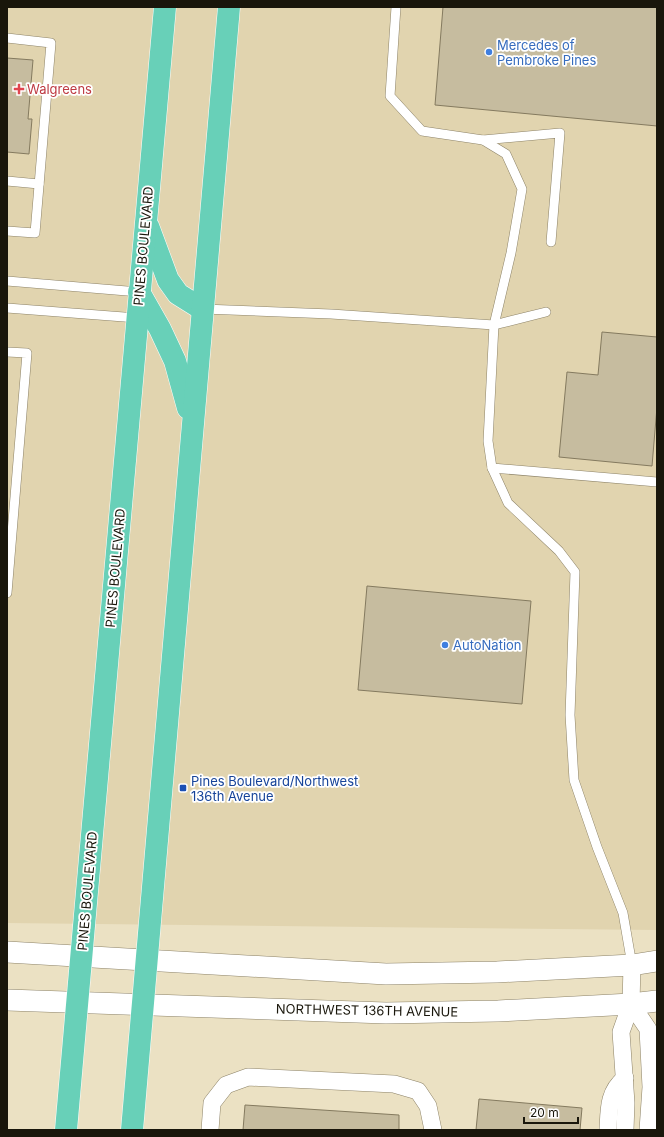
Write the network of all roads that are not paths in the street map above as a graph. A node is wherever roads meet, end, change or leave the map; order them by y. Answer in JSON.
{"nodes":[{"id":1,"x":165,"y":7,"type":"edge"},
{"id":2,"x":228,"y":7,"type":"edge"},
{"id":3,"x":396,"y":7,"type":"edge"},
{"id":4,"x":7,"y":38,"type":"edge"},
{"id":5,"x":483,"y":140,"type":"junction"},
{"id":6,"x":7,"y":181,"type":"edge"},
{"id":7,"x":39,"y":184,"type":"junction"},
{"id":8,"x":146,"y":220,"type":"junction"},
{"id":9,"x":7,"y":231,"type":"edge"},
{"id":10,"x":551,"y":242,"type":"dead end"},
{"id":11,"x":7,"y":281,"type":"edge"},
{"id":12,"x":139,"y":292,"type":"junction"},
{"id":13,"x":7,"y":308,"type":"edge"},
{"id":14,"x":202,"y":309,"type":"junction"},
{"id":15,"x":546,"y":312,"type":"dead end"},
{"id":16,"x":137,"y":318,"type":"junction"},
{"id":17,"x":494,"y":325,"type":"junction"},
{"id":18,"x":7,"y":352,"type":"edge"},
{"id":19,"x":192,"y":421,"type":"junction"},
{"id":20,"x":492,"y":468,"type":"junction"},
{"id":21,"x":657,"y":482,"type":"edge"},
{"id":22,"x":8,"y":580,"type":"edge"},
{"id":23,"x":7,"y":593,"type":"edge"},
{"id":24,"x":7,"y":952,"type":"edge"},
{"id":25,"x":81,"y":957,"type":"junction"},
{"id":26,"x":145,"y":960,"type":"junction"},
{"id":27,"x":657,"y":961,"type":"edge"},
{"id":28,"x":632,"y":964,"type":"junction"},
{"id":29,"x":7,"y":1000,"type":"edge"},
{"id":30,"x":657,"y":1001,"type":"edge"},
{"id":31,"x":77,"y":1003,"type":"junction"},
{"id":32,"x":631,"y":1004,"type":"junction"},
{"id":33,"x":141,"y":1005,"type":"junction"},
{"id":34,"x":625,"y":1078,"type":"junction"},
{"id":35,"x":66,"y":1130,"type":"edge"},
{"id":36,"x":132,"y":1130,"type":"edge"},
{"id":37,"x":210,"y":1130,"type":"edge"},
{"id":38,"x":433,"y":1130,"type":"edge"},
{"id":39,"x":608,"y":1130,"type":"edge"},
{"id":40,"x":625,"y":1130,"type":"edge"},
{"id":41,"x":648,"y":1130,"type":"edge"}],
"edges":[{"from":1,"to":8,"type":"highway","name":"PINES BOULEVARD"},
{"from":2,"to":14,"type":"highway"},
{"from":3,"to":5,"type":"lane"},
{"from":4,"to":7,"type":"lane"},
{"from":5,"to":10,"type":"lane"},
{"from":5,"to":17,"type":"lane"},
{"from":6,"to":7,"type":"lane"},
{"from":7,"to":9,"type":"lane"},
{"from":8,"to":12,"type":"highway","name":"PINES BOULEVARD"},
{"from":8,"to":14,"type":"highway"},
{"from":11,"to":12,"type":"lane"},
{"from":12,"to":16,"type":"highway","name":"PINES BOULEVARD"},
{"from":12,"to":19,"type":"highway"},
{"from":13,"to":16,"type":"lane"},
{"from":14,"to":17,"type":"lane"},
{"from":14,"to":19,"type":"highway"},
{"from":15,"to":17,"type":"lane"},
{"from":16,"to":25,"type":"highway","name":"PINES BOULEVARD"},
{"from":17,"to":20,"type":"lane"},
{"from":18,"to":22,"type":"lane"},
{"from":19,"to":26,"type":"highway"},
{"from":20,"to":21,"type":"lane"},
{"from":20,"to":28,"type":"lane"},
{"from":22,"to":23,"type":"lane"},
{"from":24,"to":25,"type":"street"},
{"from":25,"to":26,"type":"street"},
{"from":25,"to":31,"type":"highway","name":"PINES BOULEVARD"},
{"from":26,"to":28,"type":"street"},
{"from":26,"to":33,"type":"highway"},
{"from":27,"to":28,"type":"street"},
{"from":28,"to":32,"type":"street"},
{"from":29,"to":31,"type":"street","name":"NORTHWEST 136TH AVENUE"},
{"from":30,"to":32,"type":"street","name":"NORTHWEST 136TH AVENUE"},
{"from":31,"to":33,"type":"street","name":"NORTHWEST 136TH AVENUE"},
{"from":31,"to":35,"type":"highway","name":"PINES BOULEVARD"},
{"from":32,"to":33,"type":"street","name":"NORTHWEST 136TH AVENUE"},
{"from":32,"to":34,"type":"street"},
{"from":32,"to":41,"type":"street"},
{"from":33,"to":36,"type":"highway"},
{"from":34,"to":39,"type":"street"},
{"from":34,"to":40,"type":"street"},
{"from":37,"to":38,"type":"street"}]}
